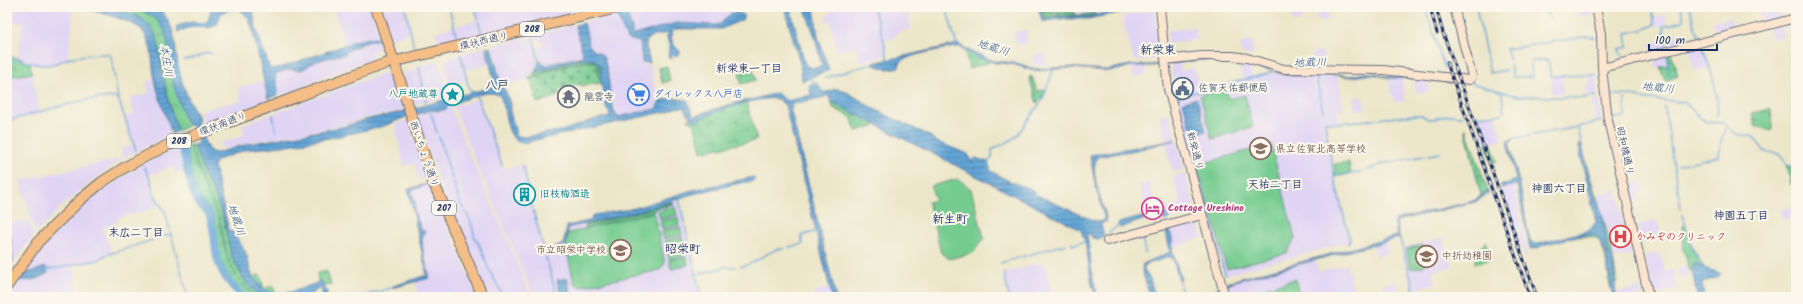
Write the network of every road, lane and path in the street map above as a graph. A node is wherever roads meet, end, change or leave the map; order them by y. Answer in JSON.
{"nodes":[{"id":1,"x":376,"y":7,"type":"edge"},
{"id":2,"x":1160,"y":7,"type":"edge"},
{"id":3,"x":1454,"y":7,"type":"edge"},
{"id":4,"x":1596,"y":7,"type":"edge"},
{"id":5,"x":618,"y":8,"type":"edge"},
{"id":6,"x":1789,"y":20,"type":"edge"},
{"id":7,"x":1165,"y":60,"type":"junction"},
{"id":8,"x":393,"y":62,"type":"junction"},
{"id":9,"x":1602,"y":68,"type":"junction"},
{"id":10,"x":1202,"y":215,"type":"junction"},
{"id":11,"x":1107,"y":241,"type":"dead end"},
{"id":12,"x":7,"y":286,"type":"edge"},
{"id":13,"x":483,"y":297,"type":"edge"},
{"id":14,"x":1225,"y":297,"type":"edge"},
{"id":15,"x":1649,"y":297,"type":"edge"}],
"edges":[{"from":1,"to":8,"type":"highway","name":"西いちょう通り","number":"207"},
{"from":2,"to":7,"type":"street","name":"新栄通り"},
{"from":3,"to":7,"type":"street"},
{"from":4,"to":9,"type":"street","name":"昭和橋通り"},
{"from":5,"to":8,"type":"highway","name":"環状西通り","number":"208"},
{"from":6,"to":9,"type":"street"},
{"from":7,"to":10,"type":"street","name":"新栄通り"},
{"from":8,"to":12,"type":"highway","name":"環状南通り","number":"208"},
{"from":8,"to":13,"type":"highway","name":"西いちょう通り","number":"207"},
{"from":9,"to":15,"type":"street","name":"昭和橋通り"},
{"from":10,"to":11,"type":"street"},
{"from":10,"to":14,"type":"street","name":"新栄通り"}]}
